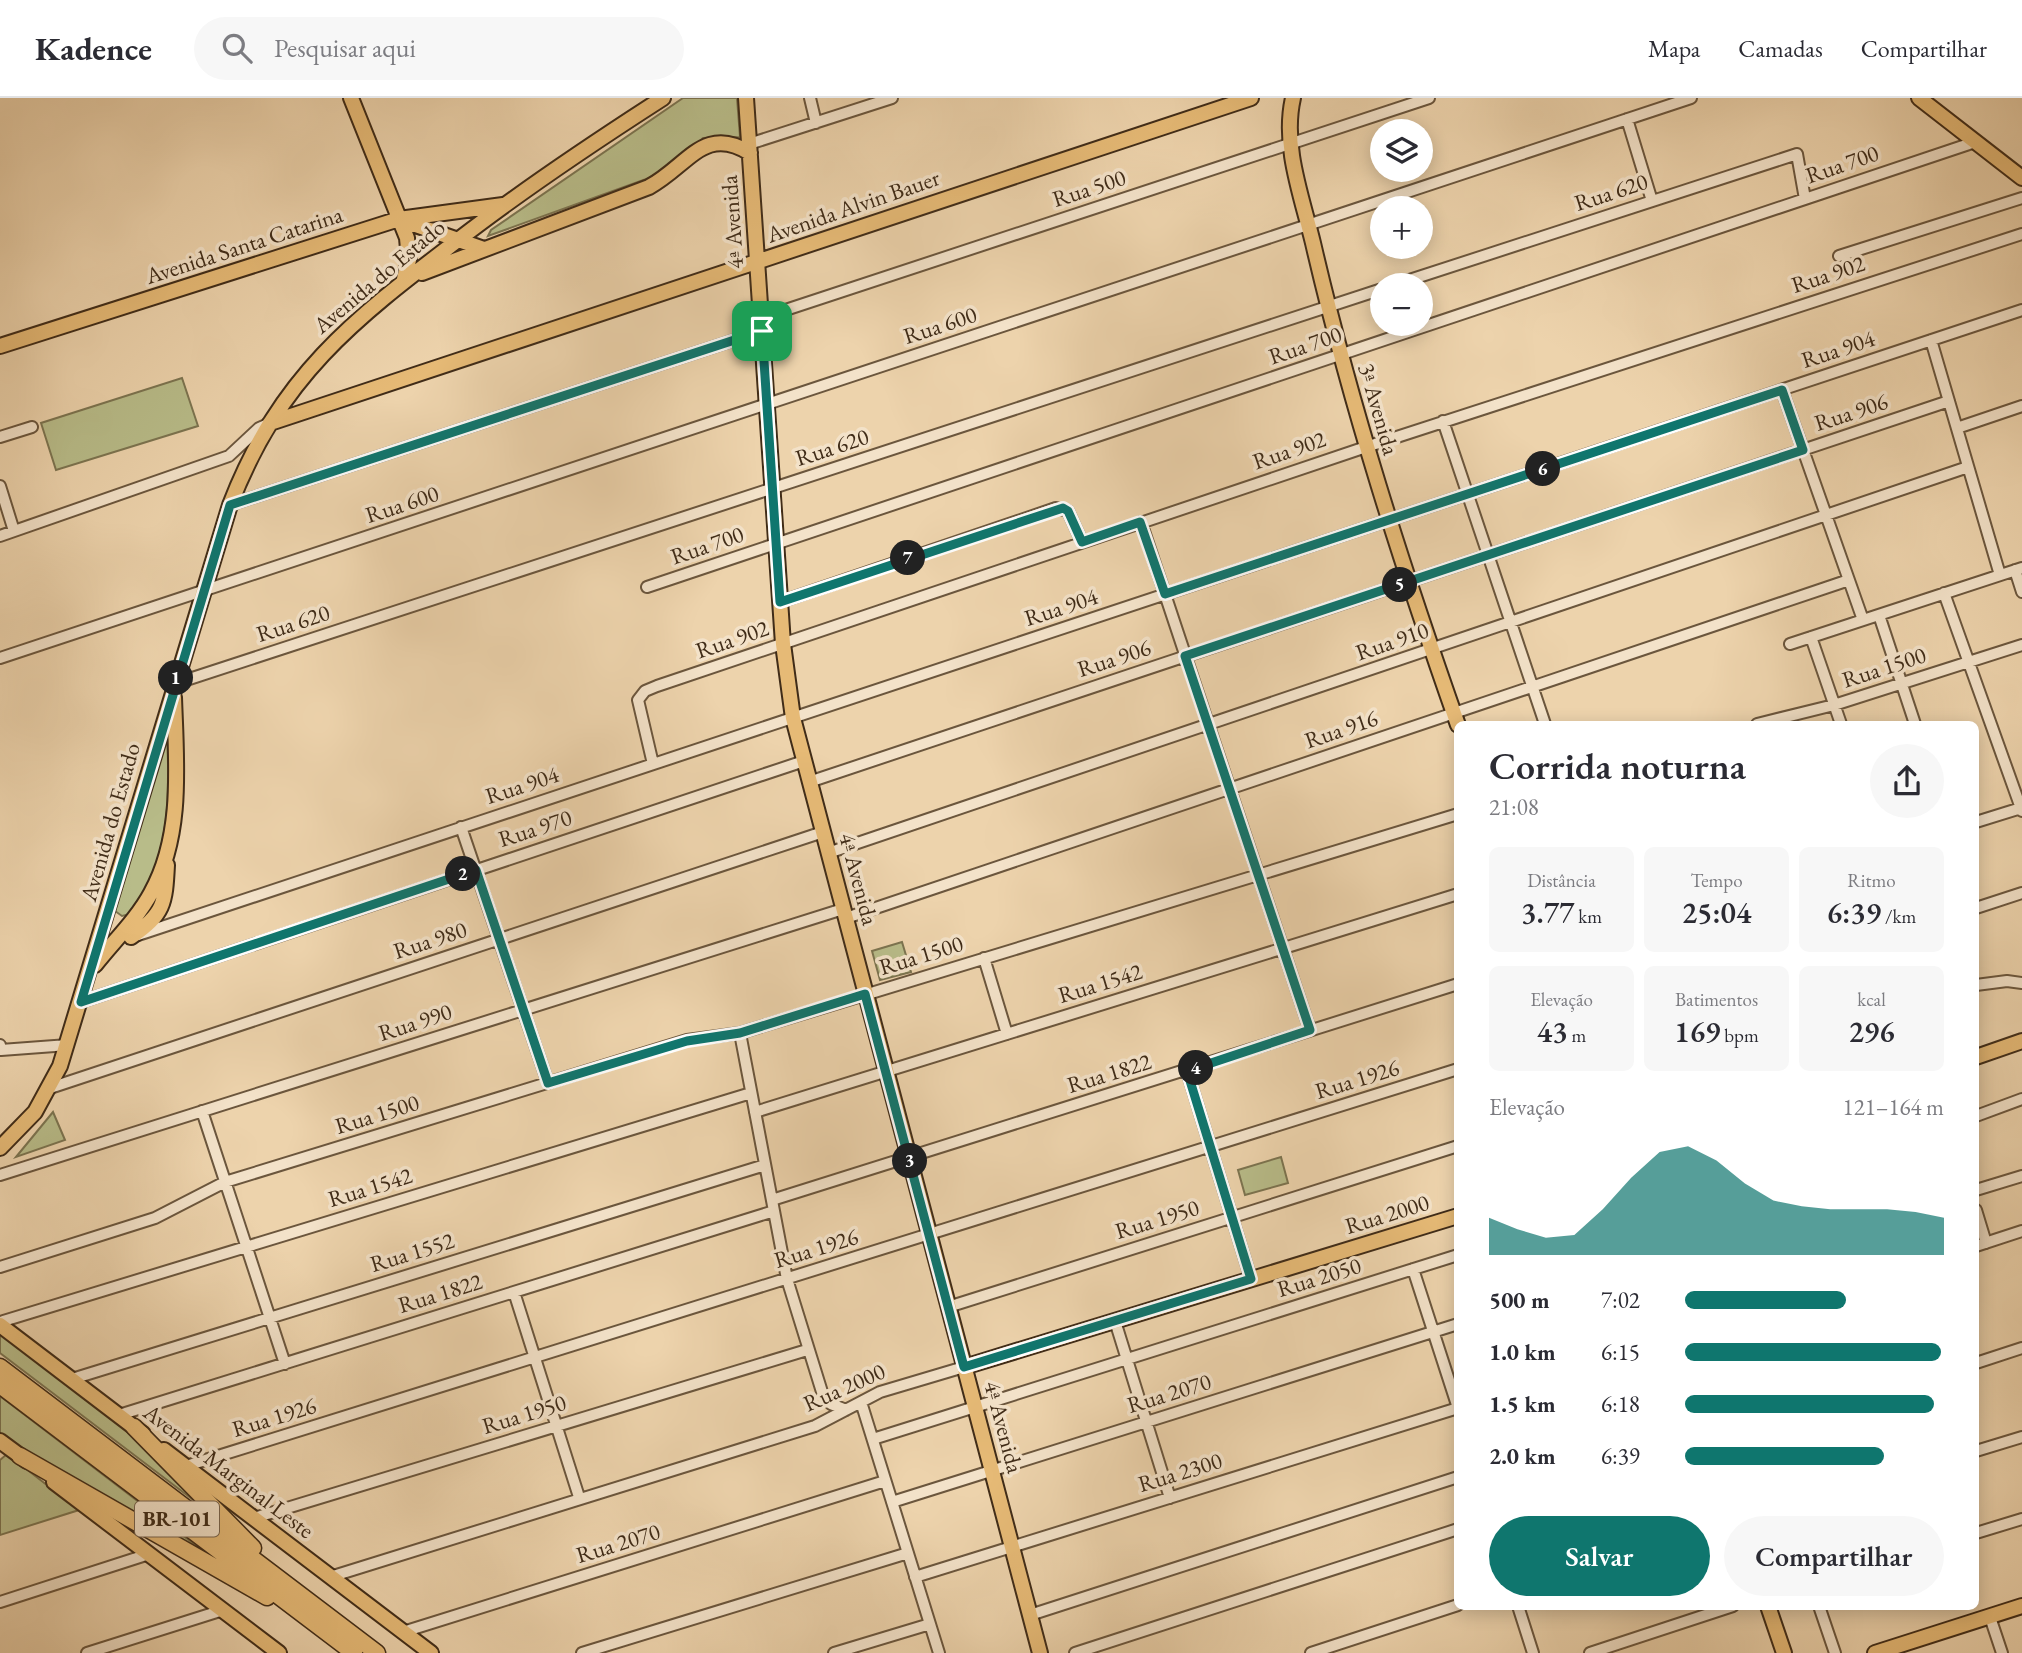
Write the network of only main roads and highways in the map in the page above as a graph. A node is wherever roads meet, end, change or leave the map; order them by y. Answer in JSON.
{"nodes":[{"id":1,"x":351,"y":98,"type":"edge"},
{"id":2,"x":663,"y":98,"type":"edge"},
{"id":3,"x":746,"y":98,"type":"edge"},
{"id":4,"x":1251,"y":98,"type":"edge"},
{"id":5,"x":1293,"y":98,"type":"edge"},
{"id":6,"x":1919,"y":98,"type":"edge"},
{"id":7,"x":750,"y":149,"type":"junction"},
{"id":8,"x":2022,"y":178,"type":"edge"},
{"id":9,"x":505,"y":204,"type":"junction"},
{"id":10,"x":400,"y":219,"type":"junction"},
{"id":11,"x":458,"y":240,"type":"junction"},
{"id":12,"x":484,"y":249,"type":"junction"},
{"id":13,"x":757,"y":262,"type":"junction"},
{"id":14,"x":404,"y":279,"type":"junction"},
{"id":15,"x":0,"y":346,"type":"edge"},
{"id":16,"x":270,"y":422,"type":"junction"},
{"id":17,"x":174,"y":684,"type":"junction"},
{"id":18,"x":1456,"y":719,"type":"edge"},
{"id":19,"x":169,"y":843,"type":"junction"},
{"id":20,"x":131,"y":937,"type":"road end"},
{"id":21,"x":90,"y":972,"type":"junction"},
{"id":22,"x":2022,"y":1041,"type":"edge"},
{"id":23,"x":1979,"y":1056,"type":"edge"},
{"id":24,"x":0,"y":1148,"type":"edge"},
{"id":25,"x":1454,"y":1217,"type":"edge"},
{"id":26,"x":0,"y":1324,"type":"edge"},
{"id":27,"x":0,"y":1367,"type":"edge"},
{"id":28,"x":964,"y":1367,"type":"junction"},
{"id":29,"x":0,"y":1385,"type":"edge"},
{"id":30,"x":134,"y":1427,"type":"junction"},
{"id":31,"x":0,"y":1441,"type":"edge"},
{"id":32,"x":20,"y":1456,"type":"junction"},
{"id":33,"x":313,"y":1605,"type":"junction"},
{"id":34,"x":2022,"y":1606,"type":"edge"},
{"id":35,"x":1769,"y":1610,"type":"edge"},
{"id":36,"x":313,"y":1622,"type":"junction"},
{"id":37,"x":279,"y":1653,"type":"edge"},
{"id":38,"x":354,"y":1653,"type":"edge"},
{"id":39,"x":377,"y":1653,"type":"edge"},
{"id":40,"x":430,"y":1653,"type":"edge"},
{"id":41,"x":1040,"y":1653,"type":"edge"},
{"id":42,"x":1784,"y":1653,"type":"edge"},
{"id":43,"x":1875,"y":1653,"type":"edge"}],
"edges":[{"from":1,"to":10,"type":"main road"},
{"from":2,"to":9,"type":"main road","name":"Avenida do Estado"},
{"from":3,"to":7,"type":"main road","name":"4ª Avenida"},
{"from":4,"to":13,"type":"main road","name":"Avenida Alvin Bauer"},
{"from":5,"to":18,"type":"main road","name":"3ª Avenida"},
{"from":6,"to":8,"type":"main road"},
{"from":7,"to":12,"type":"main road"},
{"from":7,"to":13,"type":"main road","name":"4ª Avenida"},
{"from":9,"to":10,"type":"main road","name":"Avenida Santa Catarina"},
{"from":9,"to":11,"type":"main road","name":"Avenida do Estado"},
{"from":10,"to":11,"type":"main road"},
{"from":10,"to":14,"type":"main road"},
{"from":10,"to":15,"type":"main road","name":"Avenida Santa Catarina"},
{"from":11,"to":12,"type":"main road"},
{"from":11,"to":14,"type":"main road","name":"Avenida do Estado"},
{"from":12,"to":14,"type":"main road"},
{"from":13,"to":16,"type":"main road","name":"Avenida Alvin Bauer"},
{"from":13,"to":28,"type":"main road","name":"4ª Avenida"},
{"from":14,"to":16,"type":"main road","name":"Avenida do Estado"},
{"from":16,"to":17,"type":"main road","name":"Avenida do Estado"},
{"from":17,"to":19,"type":"main road","name":"Avenida do Estado"},
{"from":17,"to":21,"type":"main road","name":"Avenida do Estado"},
{"from":19,"to":20,"type":"main road"},
{"from":19,"to":21,"type":"main road","name":"Avenida do Estado"},
{"from":21,"to":24,"type":"main road","name":"Avenida do Estado"},
{"from":22,"to":23,"type":"main road"},
{"from":25,"to":28,"type":"main road","name":"Rua 2000"},
{"from":26,"to":30,"type":"main road","name":"Avenida Marginal Leste"},
{"from":27,"to":33,"type":"highway","number":"BR-101"},
{"from":28,"to":41,"type":"main road","name":"4ª Avenida"},
{"from":29,"to":36,"type":"highway","number":"BR-101"},
{"from":30,"to":33,"type":"highway"},
{"from":30,"to":40,"type":"main road","name":"Avenida Marginal Leste"},
{"from":31,"to":32,"type":"main road"},
{"from":32,"to":36,"type":"highway"},
{"from":32,"to":37,"type":"main road"},
{"from":33,"to":39,"type":"highway","number":"BR-101"},
{"from":34,"to":43,"type":"main road"},
{"from":35,"to":42,"type":"main road"},
{"from":36,"to":38,"type":"highway","number":"BR-101"}]}
